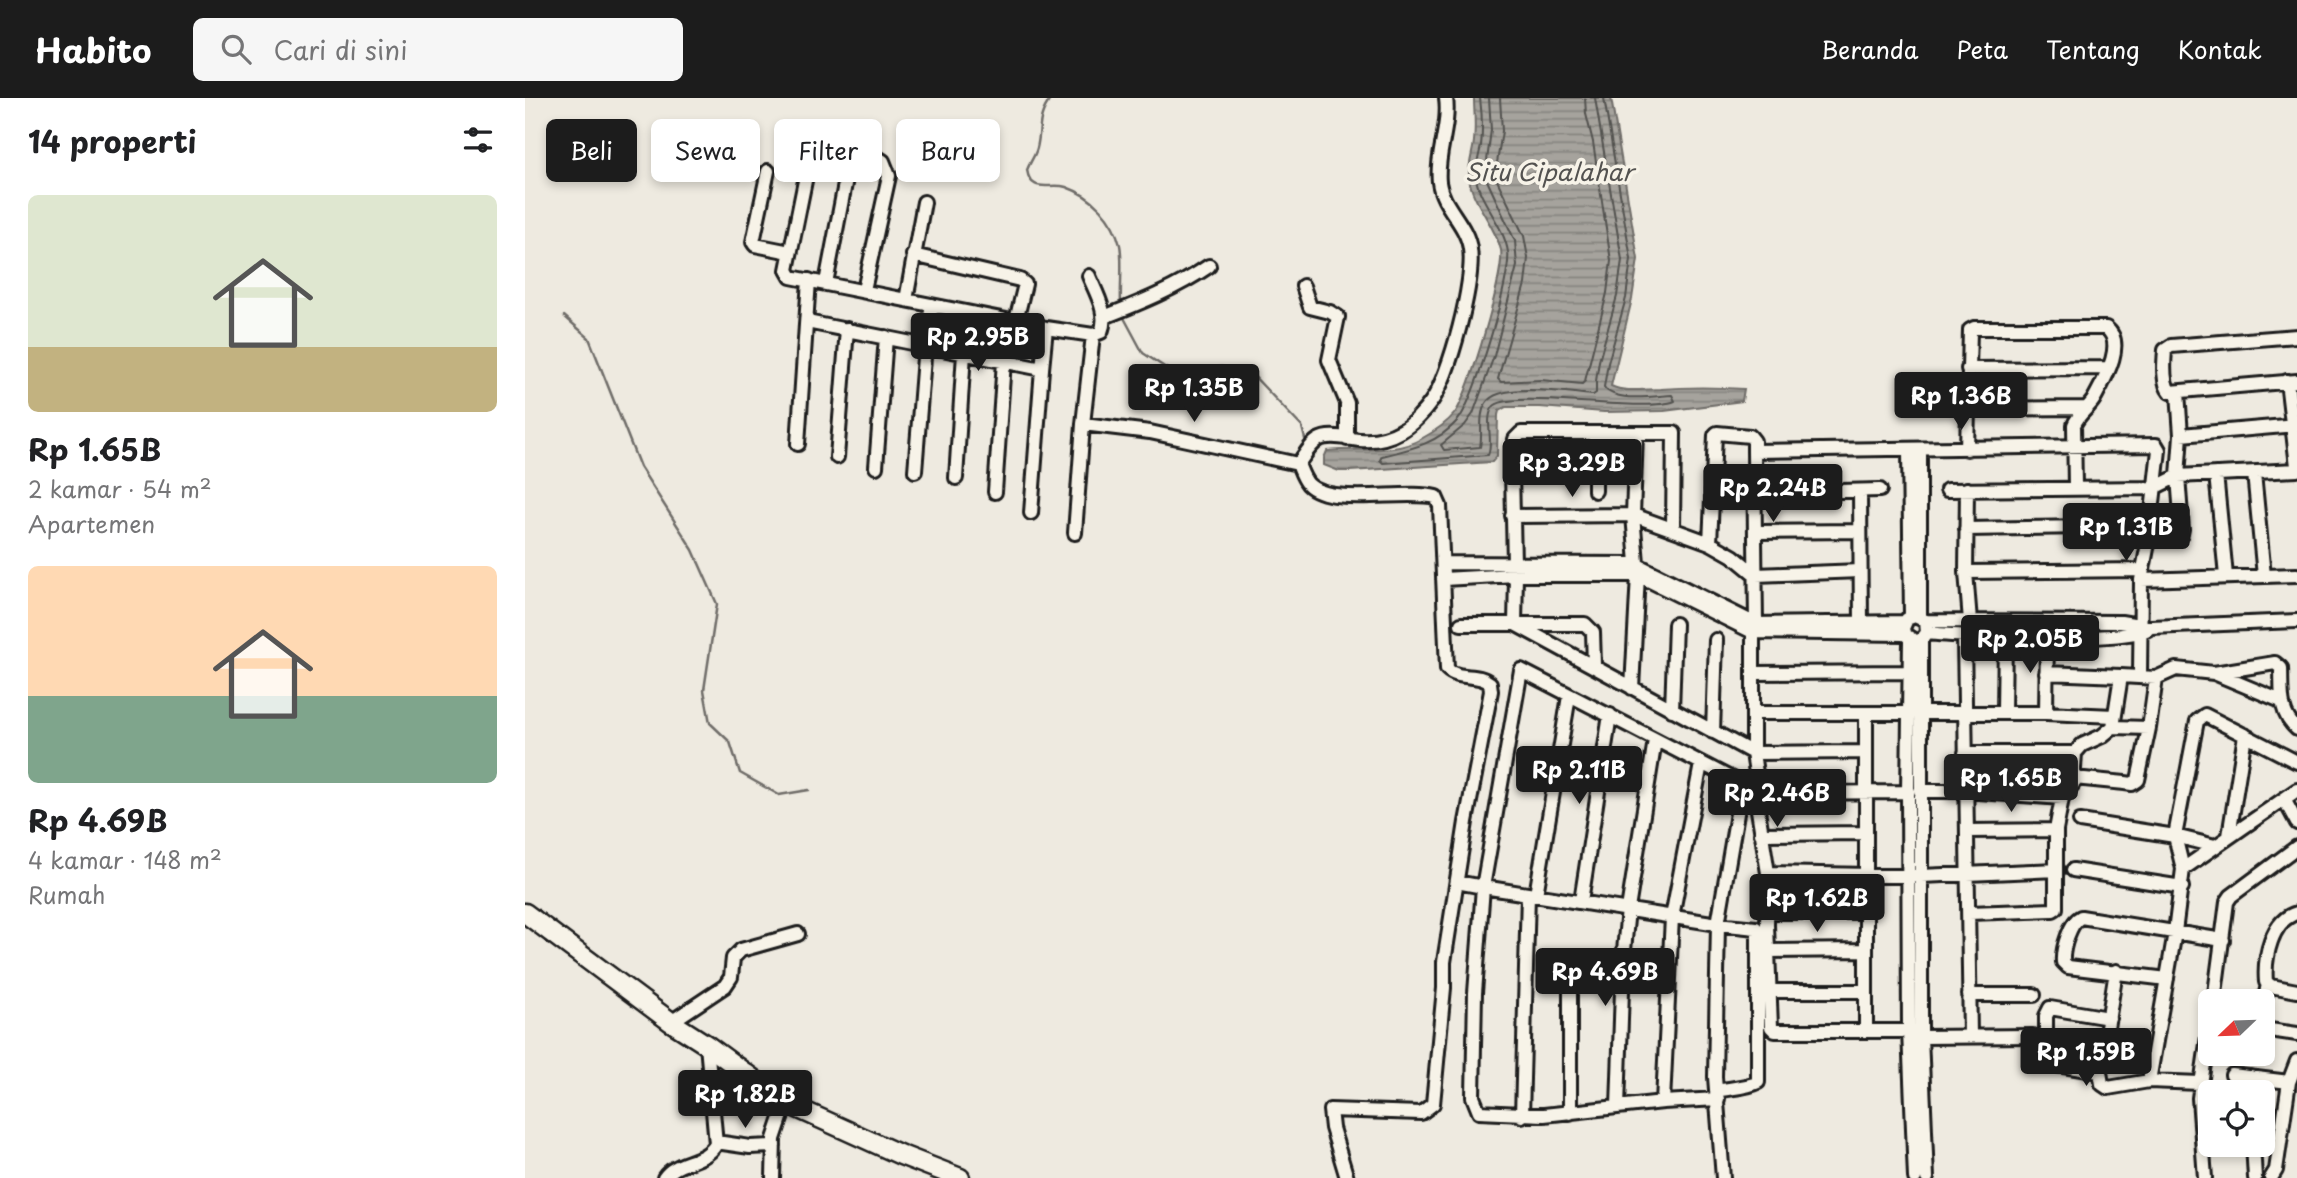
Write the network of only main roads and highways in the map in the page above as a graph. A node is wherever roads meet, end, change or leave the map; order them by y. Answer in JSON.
{"nodes":[{"id":1,"x":525,"y":913,"type":"edge"},
{"id":2,"x":960,"y":1178,"type":"edge"}],
"edges":[{"from":1,"to":2,"type":"main road"}]}
